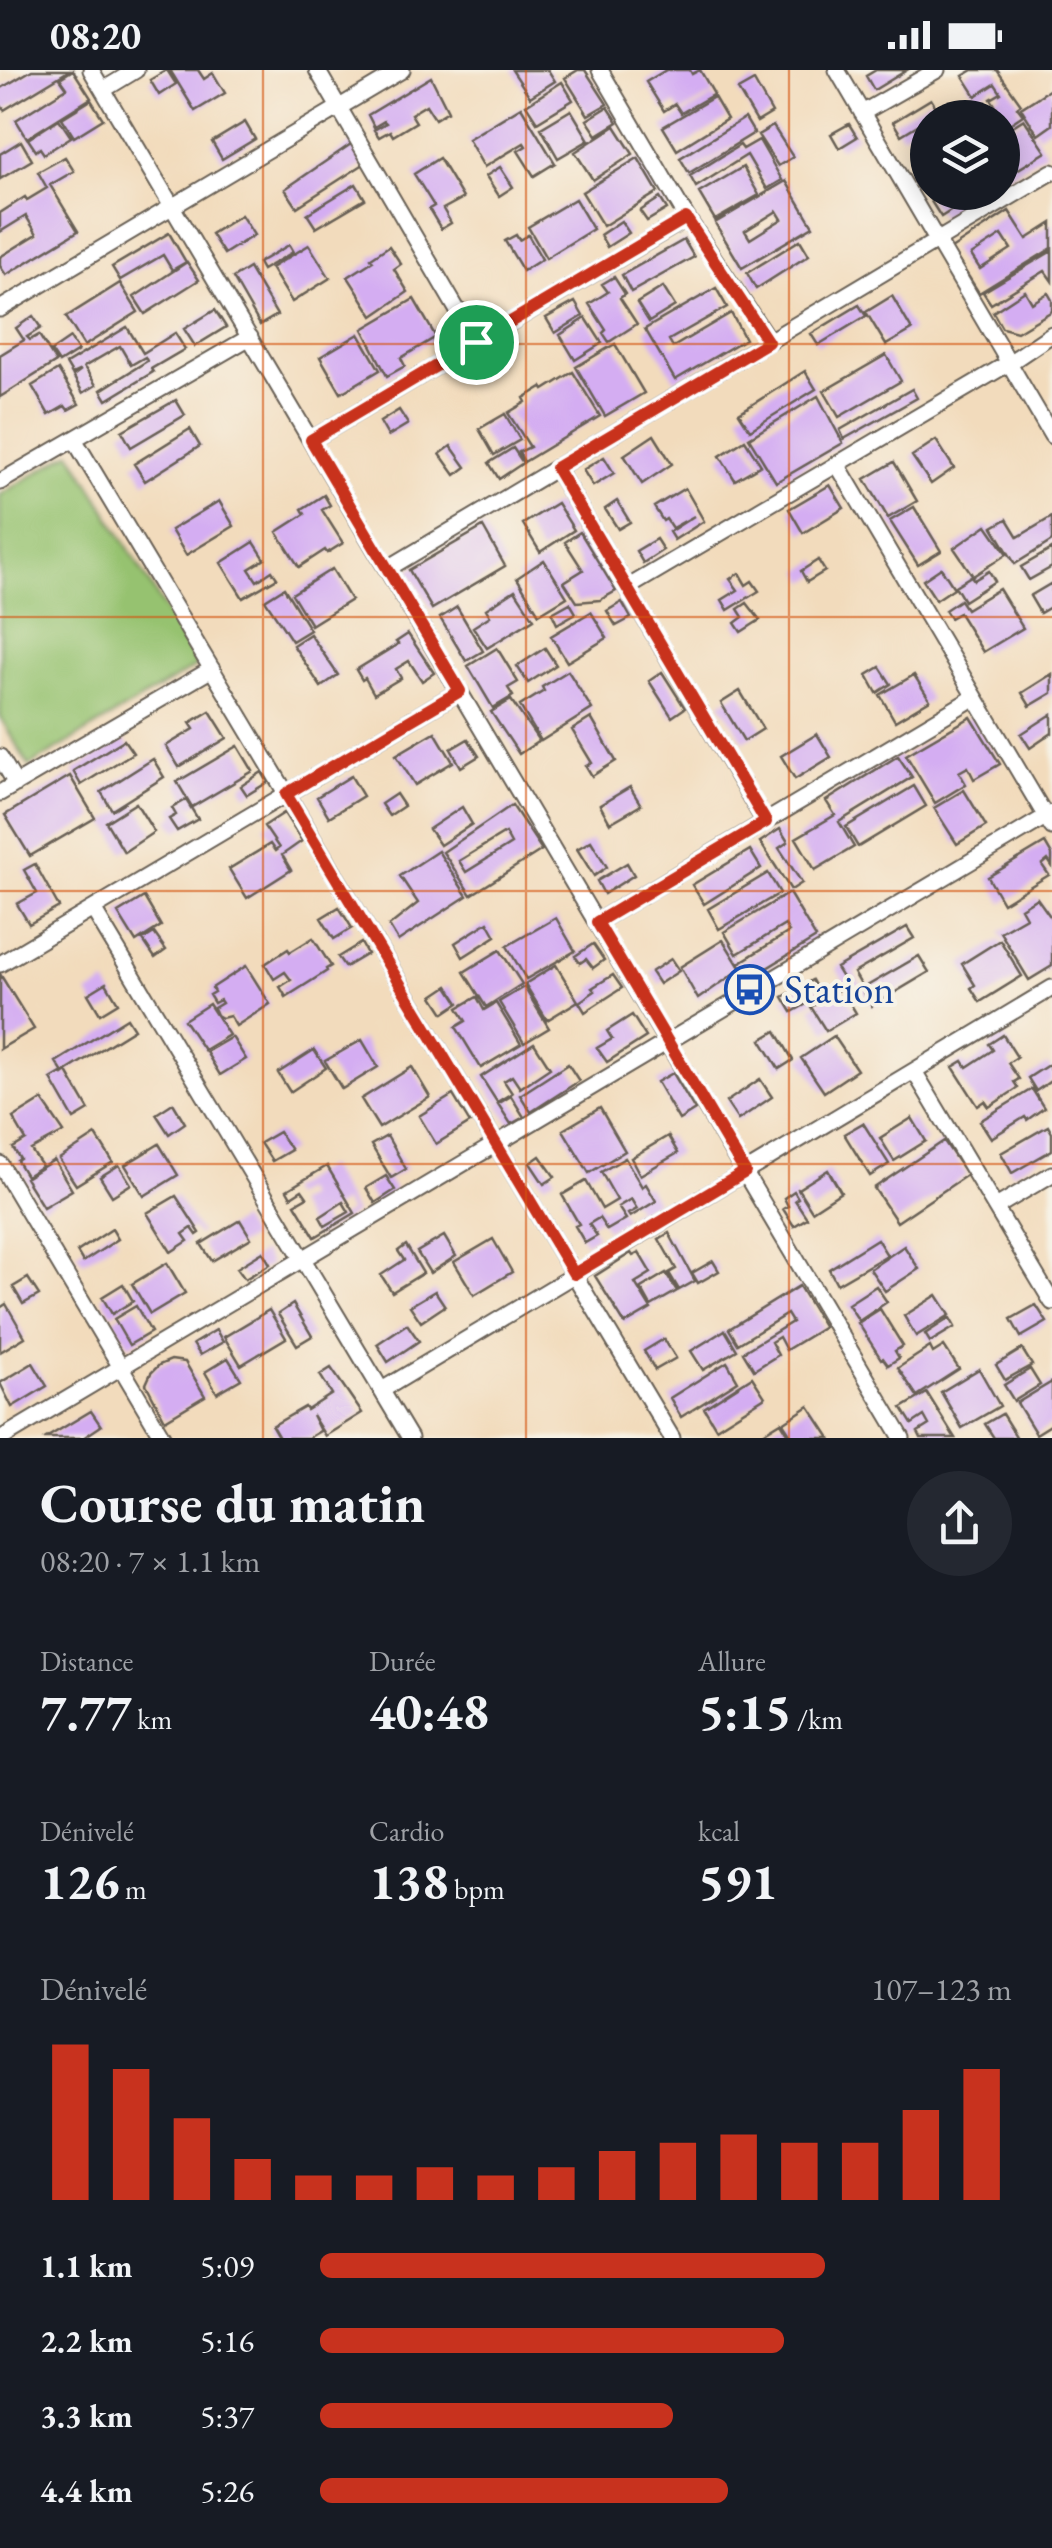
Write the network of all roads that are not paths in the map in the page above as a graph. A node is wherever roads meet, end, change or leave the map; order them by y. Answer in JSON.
{"nodes":[{"id":1,"x":91,"y":70,"type":"edge"},
{"id":2,"x":136,"y":70,"type":"edge"},
{"id":3,"x":317,"y":70,"type":"edge"},
{"id":4,"x":402,"y":70,"type":"edge"},
{"id":5,"x":600,"y":70,"type":"edge"},
{"id":6,"x":837,"y":70,"type":"edge"},
{"id":7,"x":938,"y":70,"type":"edge"},
{"id":8,"x":103,"y":90,"type":"junction"},
{"id":9,"x":340,"y":109,"type":"junction"},
{"id":10,"x":862,"y":113,"type":"junction"},
{"id":11,"x":1052,"y":172,"type":"edge"},
{"id":12,"x":172,"y":206,"type":"junction"},
{"id":13,"x":686,"y":218,"type":"junction"},
{"id":14,"x":937,"y":241,"type":"junction"},
{"id":15,"x":2,"y":304,"type":"edge"},
{"id":16,"x":1052,"y":334,"type":"edge"},
{"id":17,"x":250,"y":337,"type":"junction"},
{"id":18,"x":476,"y":342,"type":"junction"},
{"id":19,"x":768,"y":342,"type":"junction"},
{"id":20,"x":1009,"y":362,"type":"junction"},
{"id":21,"x":1052,"y":436,"type":"edge"},
{"id":22,"x":74,"y":439,"type":"junction"},
{"id":23,"x":311,"y":440,"type":"junction"},
{"id":24,"x":837,"y":464,"type":"junction"},
{"id":25,"x":556,"y":468,"type":"junction"},
{"id":26,"x":0,"y":482,"type":"edge"},
{"id":27,"x":387,"y":569,"type":"junction"},
{"id":28,"x":627,"y":588,"type":"junction"},
{"id":29,"x":212,"y":670,"type":"junction"},
{"id":30,"x":460,"y":691,"type":"junction"},
{"id":31,"x":975,"y":697,"type":"junction"},
{"id":32,"x":0,"y":757,"type":"edge"},
{"id":33,"x":16,"y":784,"type":"junction"},
{"id":34,"x":0,"y":793,"type":"edge"},
{"id":35,"x":286,"y":794,"type":"junction"},
{"id":36,"x":1050,"y":819,"type":"edge"},
{"id":37,"x":766,"y":822,"type":"junction"},
{"id":38,"x":93,"y":909,"type":"junction"},
{"id":39,"x":597,"y":922,"type":"junction"},
{"id":40,"x":0,"y":964,"type":"edge"},
{"id":41,"x":1052,"y":988,"type":"edge"},
{"id":42,"x":668,"y":1040,"type":"junction"},
{"id":43,"x":914,"y":1070,"type":"junction"},
{"id":44,"x":495,"y":1143,"type":"junction"},
{"id":45,"x":0,"y":1164,"type":"edge"},
{"id":46,"x":745,"y":1172,"type":"junction"},
{"id":47,"x":1052,"y":1174,"type":"edge"},
{"id":48,"x":996,"y":1207,"type":"junction"},
{"id":49,"x":302,"y":1258,"type":"junction"},
{"id":50,"x":574,"y":1274,"type":"junction"},
{"id":51,"x":1052,"y":1302,"type":"edge"},
{"id":52,"x":121,"y":1367,"type":"junction"},
{"id":53,"x":382,"y":1390,"type":"junction"},
{"id":54,"x":2,"y":1438,"type":"edge"},
{"id":55,"x":163,"y":1438,"type":"edge"},
{"id":56,"x":410,"y":1438,"type":"edge"},
{"id":57,"x":672,"y":1438,"type":"edge"},
{"id":58,"x":902,"y":1438,"type":"edge"}],
"edges":[{"from":1,"to":8,"type":"street"},
{"from":2,"to":8,"type":"street"},
{"from":3,"to":9,"type":"street"},
{"from":4,"to":9,"type":"street"},
{"from":5,"to":13,"type":"street"},
{"from":6,"to":10,"type":"street"},
{"from":7,"to":10,"type":"street"},
{"from":8,"to":12,"type":"street"},
{"from":9,"to":12,"type":"street"},
{"from":9,"to":18,"type":"street"},
{"from":10,"to":14,"type":"street"},
{"from":11,"to":14,"type":"street"},
{"from":12,"to":15,"type":"street"},
{"from":12,"to":17,"type":"street"},
{"from":13,"to":18,"type":"street"},
{"from":13,"to":19,"type":"street"},
{"from":14,"to":19,"type":"street"},
{"from":14,"to":20,"type":"street"},
{"from":16,"to":20,"type":"street"},
{"from":17,"to":22,"type":"street"},
{"from":17,"to":23,"type":"street"},
{"from":18,"to":23,"type":"street"},
{"from":19,"to":25,"type":"street"},
{"from":20,"to":21,"type":"street"},
{"from":20,"to":24,"type":"street"},
{"from":22,"to":26,"type":"street"},
{"from":22,"to":29,"type":"street"},
{"from":23,"to":27,"type":"street"},
{"from":24,"to":28,"type":"street"},
{"from":24,"to":31,"type":"street"},
{"from":25,"to":27,"type":"street"},
{"from":25,"to":28,"type":"street"},
{"from":27,"to":30,"type":"street"},
{"from":28,"to":37,"type":"street"},
{"from":29,"to":33,"type":"street"},
{"from":29,"to":35,"type":"street"},
{"from":30,"to":35,"type":"street"},
{"from":30,"to":39,"type":"street"},
{"from":31,"to":36,"type":"street"},
{"from":31,"to":37,"type":"street"},
{"from":32,"to":33,"type":"street"},
{"from":33,"to":34,"type":"street"},
{"from":35,"to":38,"type":"street"},
{"from":35,"to":44,"type":"street"},
{"from":36,"to":42,"type":"street"},
{"from":37,"to":39,"type":"street"},
{"from":38,"to":40,"type":"street"},
{"from":38,"to":49,"type":"street"},
{"from":39,"to":42,"type":"street"},
{"from":41,"to":43,"type":"street"},
{"from":42,"to":44,"type":"street"},
{"from":42,"to":46,"type":"street"},
{"from":43,"to":46,"type":"street"},
{"from":43,"to":48,"type":"street"},
{"from":44,"to":49,"type":"street"},
{"from":44,"to":50,"type":"street"},
{"from":45,"to":52,"type":"street"},
{"from":46,"to":50,"type":"street"},
{"from":46,"to":58,"type":"street"},
{"from":47,"to":48,"type":"street"},
{"from":48,"to":51,"type":"street"},
{"from":49,"to":52,"type":"street"},
{"from":49,"to":53,"type":"street"},
{"from":50,"to":53,"type":"street"},
{"from":50,"to":57,"type":"street"},
{"from":52,"to":54,"type":"street"},
{"from":52,"to":55,"type":"street"},
{"from":53,"to":56,"type":"street"}]}
